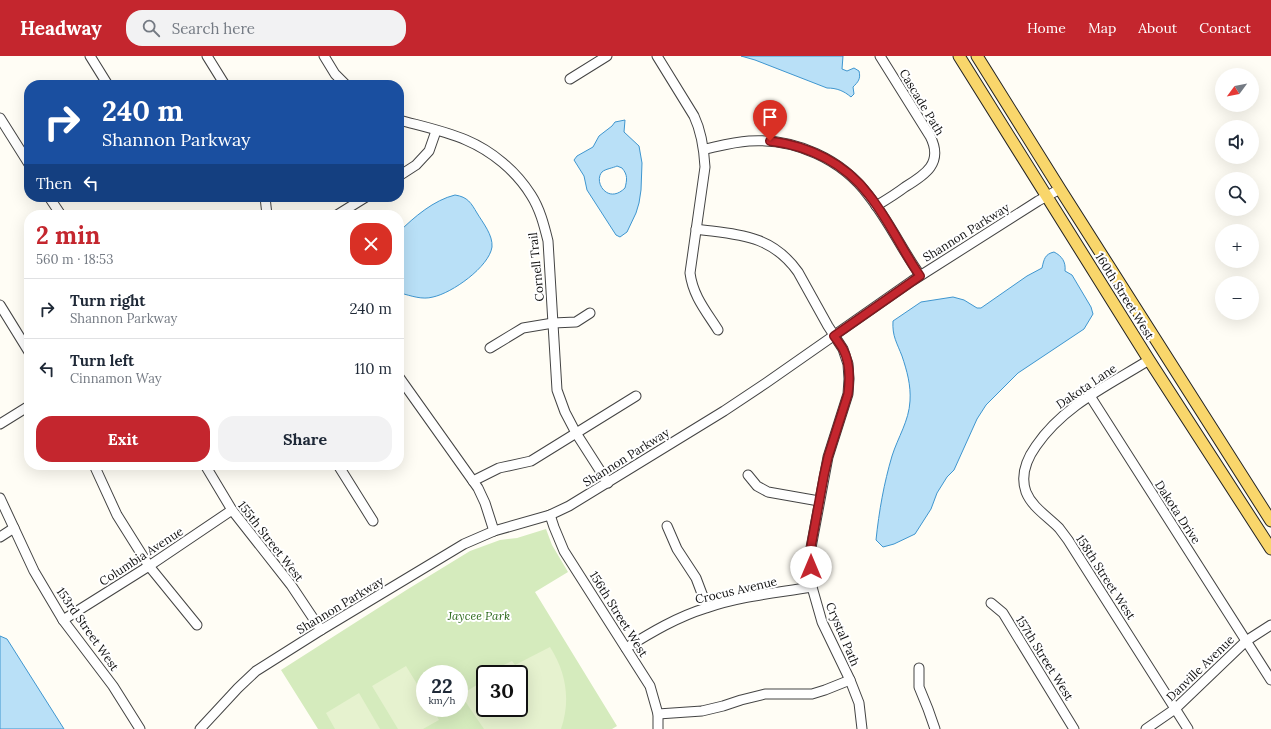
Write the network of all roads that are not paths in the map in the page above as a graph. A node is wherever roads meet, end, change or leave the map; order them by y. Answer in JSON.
{"nodes":[{"id":1,"x":90,"y":56,"type":"edge"},
{"id":2,"x":207,"y":56,"type":"edge"},
{"id":3,"x":324,"y":56,"type":"edge"},
{"id":4,"x":607,"y":56,"type":"edge"},
{"id":5,"x":658,"y":56,"type":"edge"},
{"id":6,"x":880,"y":56,"type":"edge"},
{"id":7,"x":959,"y":56,"type":"edge"},
{"id":8,"x":977,"y":56,"type":"edge"},
{"id":9,"x":570,"y":79,"type":"dead end"},
{"id":10,"x":105,"y":80,"type":"edge"},
{"id":11,"x":222,"y":80,"type":"edge"},
{"id":12,"x":341,"y":80,"type":"edge"},
{"id":13,"x":0,"y":118,"type":"edge"},
{"id":14,"x":404,"y":121,"type":"edge"},
{"id":15,"x":436,"y":131,"type":"junction"},
{"id":16,"x":704,"y":149,"type":"junction"},
{"id":17,"x":24,"y":156,"type":"edge"},
{"id":18,"x":404,"y":173,"type":"edge"},
{"id":19,"x":1060,"y":189,"type":"junction"},
{"id":20,"x":1047,"y":196,"type":"junction"},
{"id":21,"x":358,"y":202,"type":"edge"},
{"id":22,"x":876,"y":206,"type":"junction"},
{"id":23,"x":345,"y":210,"type":"edge"},
{"id":24,"x":696,"y":229,"type":"junction"},
{"id":25,"x":920,"y":276,"type":"junction"},
{"id":26,"x":0,"y":305,"type":"edge"},
{"id":27,"x":590,"y":312,"type":"dead end"},
{"id":28,"x":553,"y":323,"type":"junction"},
{"id":29,"x":718,"y":330,"type":"dead end"},
{"id":30,"x":834,"y":336,"type":"junction"},
{"id":31,"x":24,"y":344,"type":"edge"},
{"id":32,"x":490,"y":348,"type":"dead end"},
{"id":33,"x":1150,"y":360,"type":"junction"},
{"id":34,"x":404,"y":385,"type":"edge"},
{"id":35,"x":636,"y":396,"type":"dead end"},
{"id":36,"x":1090,"y":396,"type":"junction"},
{"id":37,"x":24,"y":409,"type":"edge"},
{"id":38,"x":0,"y":424,"type":"edge"},
{"id":39,"x":576,"y":433,"type":"junction"},
{"id":40,"x":1028,"y":459,"type":"joint"},
{"id":41,"x":96,"y":470,"type":"edge"},
{"id":42,"x":208,"y":470,"type":"edge"},
{"id":43,"x":341,"y":470,"type":"edge"},
{"id":44,"x":748,"y":475,"type":"dead end"},
{"id":45,"x":473,"y":481,"type":"junction"},
{"id":46,"x":608,"y":483,"type":"junction"},
{"id":47,"x":0,"y":498,"type":"edge"},
{"id":48,"x":819,"y":501,"type":"junction"},
{"id":49,"x":232,"y":510,"type":"junction"},
{"id":50,"x":550,"y":515,"type":"junction"},
{"id":51,"x":373,"y":521,"type":"dead end"},
{"id":52,"x":1271,"y":521,"type":"edge"},
{"id":53,"x":667,"y":526,"type":"dead end"},
{"id":54,"x":14,"y":528,"type":"junction"},
{"id":55,"x":494,"y":531,"type":"junction"},
{"id":56,"x":0,"y":537,"type":"edge"},
{"id":57,"x":1271,"y":549,"type":"edge"},
{"id":58,"x":149,"y":566,"type":"junction"},
{"id":59,"x":812,"y":587,"type":"junction"},
{"id":60,"x":991,"y":603,"type":"dead end"},
{"id":61,"x":707,"y":607,"type":"junction"},
{"id":62,"x":63,"y":620,"type":"junction"},
{"id":63,"x":198,"y":625,"type":"dead end"},
{"id":64,"x":1271,"y":625,"type":"edge"},
{"id":65,"x":320,"y":630,"type":"junction"},
{"id":66,"x":1246,"y":641,"type":"junction"},
{"id":67,"x":626,"y":648,"type":"junction"},
{"id":68,"x":919,"y":668,"type":"dead end"},
{"id":69,"x":850,"y":680,"type":"junction"},
{"id":70,"x":1271,"y":680,"type":"edge"},
{"id":71,"x":1176,"y":710,"type":"junction"},
{"id":72,"x":658,"y":714,"type":"junction"},
{"id":73,"x":140,"y":729,"type":"edge"},
{"id":74,"x":200,"y":729,"type":"edge"},
{"id":75,"x":658,"y":729,"type":"edge"},
{"id":76,"x":862,"y":729,"type":"edge"},
{"id":77,"x":935,"y":729,"type":"edge"},
{"id":78,"x":1074,"y":729,"type":"edge"},
{"id":79,"x":1146,"y":729,"type":"edge"},
{"id":80,"x":1188,"y":729,"type":"edge"}],
"edges":[{"from":1,"to":10,"type":"street"},
{"from":2,"to":11,"type":"street"},
{"from":3,"to":12,"type":"street"},
{"from":4,"to":9,"type":"street"},
{"from":5,"to":16,"type":"street"},
{"from":6,"to":22,"type":"street","name":"Cascade Path"},
{"from":7,"to":20,"type":"main road","name":"160th Street West"},
{"from":8,"to":19,"type":"main road","name":"160th Street West"},
{"from":13,"to":17,"type":"street"},
{"from":14,"to":15,"type":"street","name":"Cornell Trail"},
{"from":15,"to":18,"type":"street"},
{"from":15,"to":28,"type":"street","name":"Cornell Trail"},
{"from":16,"to":22,"type":"street"},
{"from":16,"to":24,"type":"street"},
{"from":19,"to":20,"type":"street","name":"Shannon Parkway"},
{"from":19,"to":52,"type":"main road","name":"160th Street West"},
{"from":20,"to":25,"type":"street","name":"Shannon Parkway"},
{"from":20,"to":33,"type":"main road","name":"160th Street West"},
{"from":21,"to":23,"type":"street"},
{"from":22,"to":25,"type":"street"},
{"from":24,"to":29,"type":"street"},
{"from":24,"to":30,"type":"street","name":"Crystal Path"},
{"from":25,"to":30,"type":"street","name":"Shannon Parkway"},
{"from":26,"to":31,"type":"street"},
{"from":27,"to":28,"type":"street"},
{"from":28,"to":32,"type":"street"},
{"from":28,"to":39,"type":"street","name":"Cornell Trail"},
{"from":30,"to":46,"type":"street","name":"Shannon Parkway"},
{"from":30,"to":48,"type":"street","name":"Crystal Path"},
{"from":33,"to":36,"type":"street","name":"Dakota Lane"},
{"from":33,"to":57,"type":"main road","name":"160th Street West"},
{"from":34,"to":45,"type":"street"},
{"from":35,"to":39,"type":"street"},
{"from":36,"to":40,"type":"street","name":"Dakota Lane"},
{"from":36,"to":66,"type":"street","name":"Dakota Drive"},
{"from":37,"to":38,"type":"street"},
{"from":39,"to":45,"type":"street"},
{"from":39,"to":46,"type":"street","name":"Cornell Trail"},
{"from":40,"to":71,"type":"street","name":"158th Street West"},
{"from":41,"to":58,"type":"street"},
{"from":42,"to":49,"type":"street","name":"155th Street West"},
{"from":43,"to":51,"type":"street"},
{"from":44,"to":48,"type":"street"},
{"from":45,"to":55,"type":"street"},
{"from":46,"to":50,"type":"street","name":"Shannon Parkway"},
{"from":47,"to":54,"type":"street","name":"153rd Street West"},
{"from":48,"to":59,"type":"street","name":"Crystal Path"},
{"from":49,"to":58,"type":"street","name":"Columbia Avenue"},
{"from":49,"to":65,"type":"street","name":"155th Street West"},
{"from":50,"to":55,"type":"street","name":"Shannon Parkway"},
{"from":50,"to":67,"type":"street","name":"156th Street West"},
{"from":53,"to":61,"type":"street"},
{"from":54,"to":56,"type":"street"},
{"from":54,"to":62,"type":"street","name":"153rd Street West"},
{"from":55,"to":65,"type":"street","name":"Shannon Parkway"},
{"from":58,"to":62,"type":"street","name":"Columbia Avenue"},
{"from":58,"to":63,"type":"street"},
{"from":59,"to":61,"type":"street","name":"Crocus Avenue"},
{"from":59,"to":69,"type":"street","name":"Crystal Path"},
{"from":60,"to":78,"type":"street","name":"157th Street West"},
{"from":61,"to":67,"type":"street","name":"Crocus Avenue"},
{"from":62,"to":73,"type":"street","name":"153rd Street West"},
{"from":64,"to":66,"type":"street","name":"Danville Avenue"},
{"from":65,"to":74,"type":"street","name":"Shannon Parkway"},
{"from":66,"to":70,"type":"street","name":"Dakota Drive"},
{"from":66,"to":71,"type":"street","name":"Danville Avenue"},
{"from":67,"to":72,"type":"street","name":"156th Street West"},
{"from":68,"to":77,"type":"street"},
{"from":69,"to":72,"type":"street"},
{"from":69,"to":76,"type":"street","name":"Crystal Path"},
{"from":71,"to":79,"type":"street","name":"Danville Avenue"},
{"from":71,"to":80,"type":"street","name":"158th Street West"},
{"from":72,"to":75,"type":"street","name":"156th Street West"}]}
